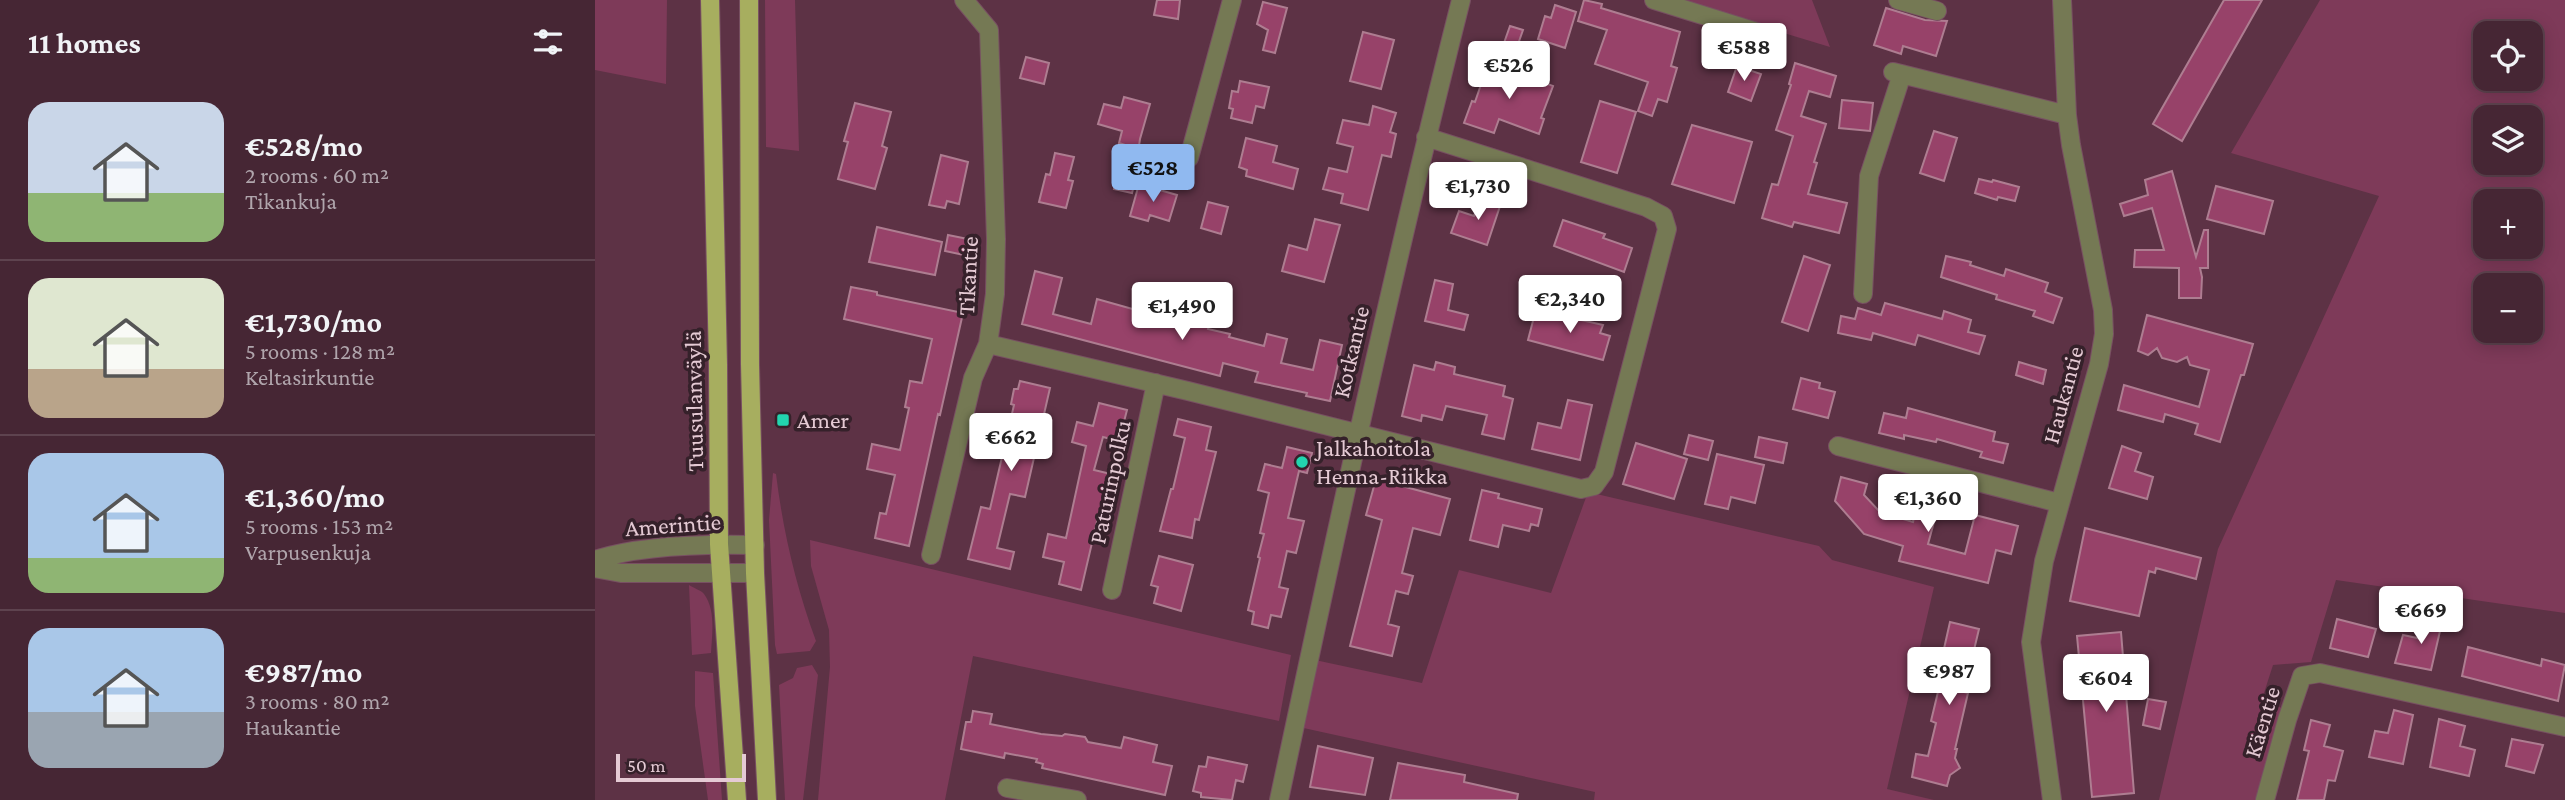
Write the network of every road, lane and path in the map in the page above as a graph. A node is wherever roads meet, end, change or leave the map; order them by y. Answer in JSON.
{"nodes":[{"id":1,"x":710,"y":0,"type":"edge"},
{"id":2,"x":749,"y":0,"type":"edge"},
{"id":3,"x":964,"y":0,"type":"edge"},
{"id":4,"x":1233,"y":0,"type":"edge"},
{"id":5,"x":1461,"y":0,"type":"edge"},
{"id":6,"x":1654,"y":0,"type":"edge"},
{"id":7,"x":1898,"y":0,"type":"edge"},
{"id":8,"x":2062,"y":0,"type":"edge"},
{"id":9,"x":1937,"y":11,"type":"dead end"},
{"id":10,"x":1773,"y":37,"type":"dead end"},
{"id":11,"x":2067,"y":115,"type":"junction"},
{"id":12,"x":1426,"y":137,"type":"junction"},
{"id":13,"x":1189,"y":158,"type":"dead end"},
{"id":14,"x":1863,"y":294,"type":"dead end"},
{"id":15,"x":988,"y":344,"type":"junction"},
{"id":16,"x":1156,"y":383,"type":"junction"},
{"id":17,"x":1357,"y":434,"type":"junction"},
{"id":18,"x":1838,"y":446,"type":"dead end"},
{"id":19,"x":2059,"y":503,"type":"junction"},
{"id":20,"x":719,"y":544,"type":"junction"},
{"id":21,"x":755,"y":545,"type":"junction"},
{"id":22,"x":931,"y":555,"type":"dead end"},
{"id":23,"x":595,"y":560,"type":"edge"},
{"id":24,"x":595,"y":568,"type":"edge"},
{"id":25,"x":721,"y":572,"type":"junction"},
{"id":26,"x":755,"y":573,"type":"junction"},
{"id":27,"x":1112,"y":590,"type":"dead end"},
{"id":28,"x":2565,"y":727,"type":"edge"},
{"id":29,"x":1007,"y":788,"type":"dead end"},
{"id":30,"x":1037,"y":797,"type":"edge"},
{"id":31,"x":737,"y":800,"type":"edge"},
{"id":32,"x":767,"y":800,"type":"edge"},
{"id":33,"x":1077,"y":800,"type":"edge"},
{"id":34,"x":1279,"y":800,"type":"edge"},
{"id":35,"x":2052,"y":800,"type":"edge"},
{"id":36,"x":2265,"y":800,"type":"edge"}],
"edges":[{"from":1,"to":20,"type":"main road","name":"Tuusulanväylä"},
{"from":2,"to":21,"type":"main road"},
{"from":3,"to":15,"type":"street","name":"Tikantie"},
{"from":4,"to":13,"type":"street"},
{"from":5,"to":12,"type":"street","name":"Kotkantie"},
{"from":6,"to":10,"type":"street"},
{"from":7,"to":9,"type":"street"},
{"from":8,"to":11,"type":"street","name":"Haukantie"},
{"from":11,"to":14,"type":"street"},
{"from":11,"to":19,"type":"street","name":"Haukantie"},
{"from":12,"to":17,"type":"street","name":"Kotkantie"},
{"from":12,"to":17,"type":"street"},
{"from":15,"to":16,"type":"street"},
{"from":15,"to":22,"type":"street","name":"Tikantie"},
{"from":16,"to":17,"type":"street"},
{"from":16,"to":27,"type":"street","name":"Paturinpolku"},
{"from":17,"to":34,"type":"street","name":"Kotkantie"},
{"from":18,"to":19,"type":"street"},
{"from":19,"to":35,"type":"street","name":"Haukantie"},
{"from":20,"to":21,"type":"street","name":"Amerintie"},
{"from":20,"to":23,"type":"street","name":"Amerintie"},
{"from":20,"to":25,"type":"main road","name":"Tuusulanväylä"},
{"from":21,"to":26,"type":"main road"},
{"from":24,"to":25,"type":"street","name":"Amerintie"},
{"from":25,"to":26,"type":"street","name":"Amerintie"},
{"from":25,"to":31,"type":"main road","name":"Tuusulanväylä"},
{"from":26,"to":32,"type":"main road"},
{"from":28,"to":36,"type":"street","name":"Käentie"},
{"from":29,"to":30,"type":"street"},
{"from":30,"to":33,"type":"street"}]}
